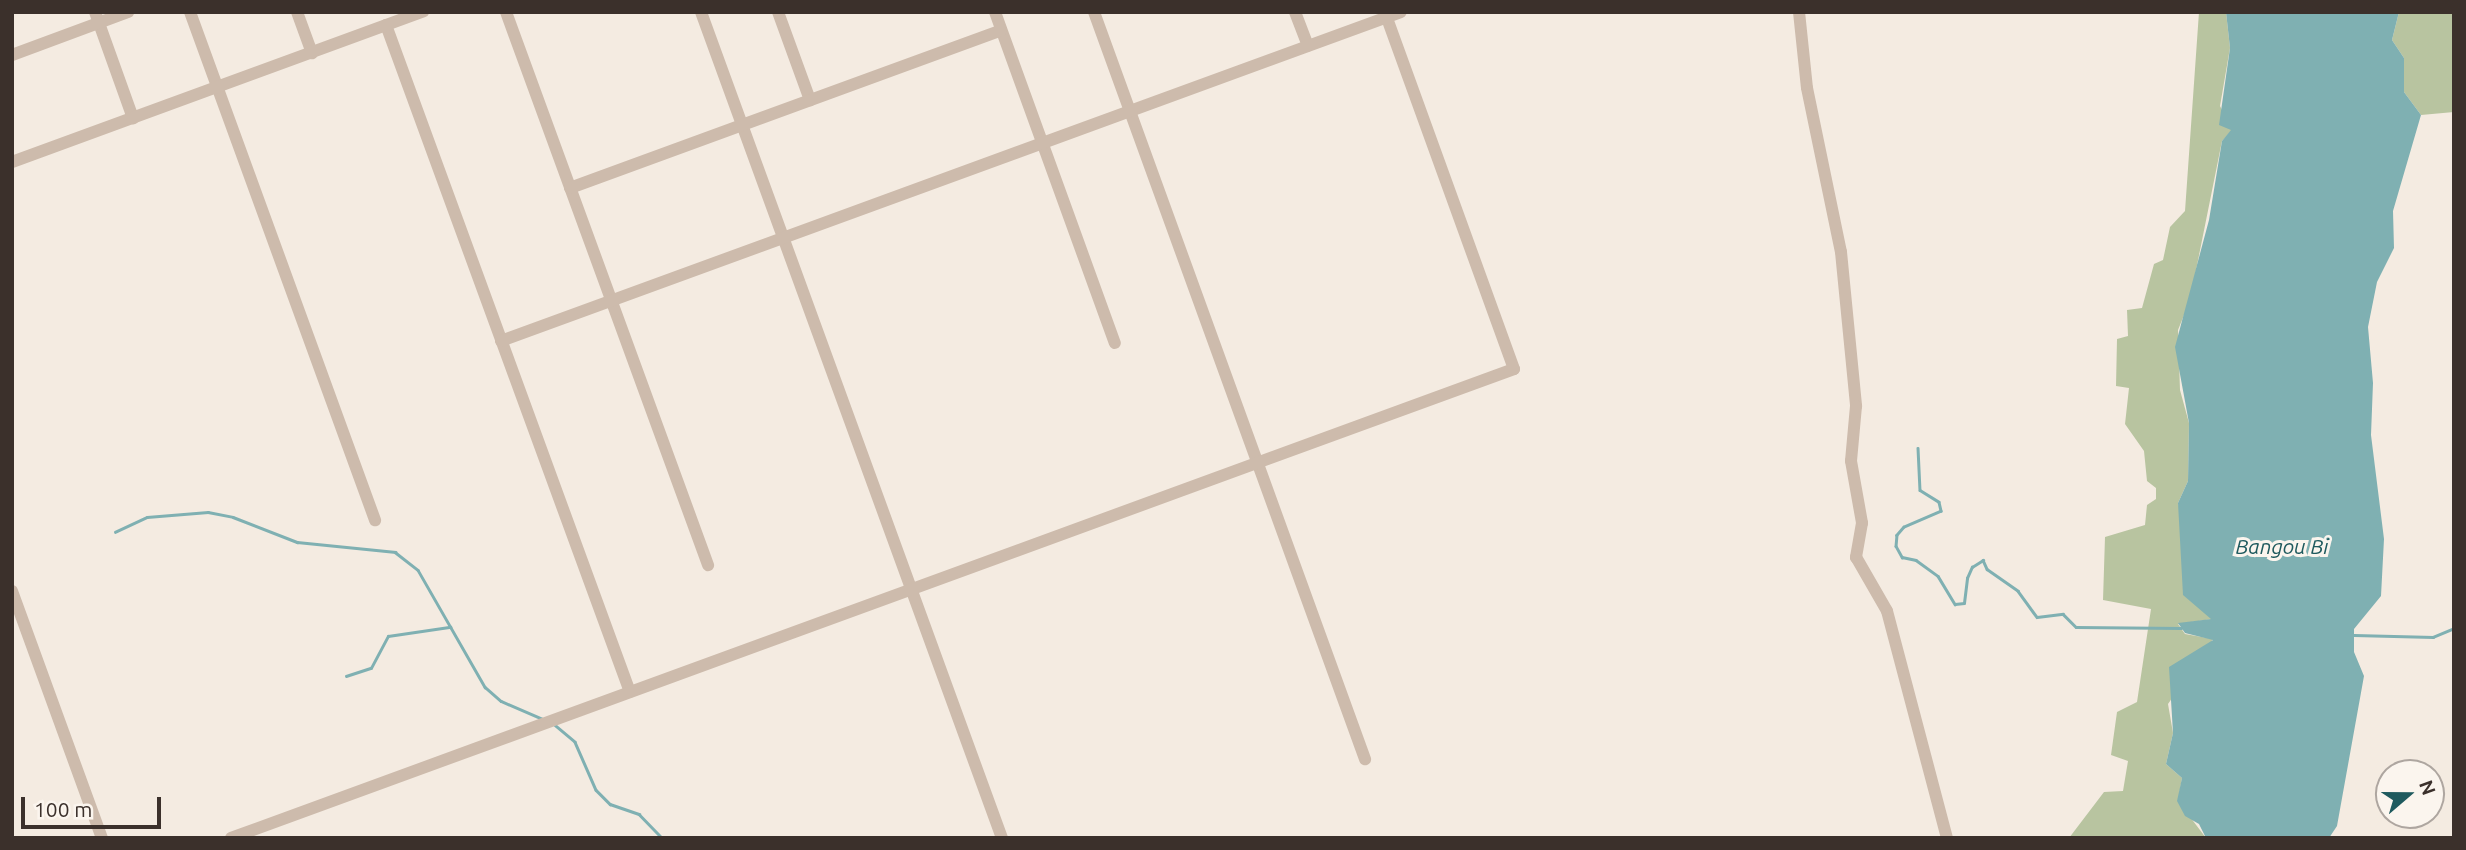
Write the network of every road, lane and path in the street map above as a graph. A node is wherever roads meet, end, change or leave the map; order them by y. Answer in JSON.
{"nodes":[{"id":1,"x":128,"y":12,"type":"edge"},
{"id":2,"x":190,"y":12,"type":"edge"},
{"id":3,"x":297,"y":12,"type":"edge"},
{"id":4,"x":506,"y":12,"type":"edge"},
{"id":5,"x":701,"y":12,"type":"edge"},
{"id":6,"x":778,"y":12,"type":"edge"},
{"id":7,"x":995,"y":12,"type":"edge"},
{"id":8,"x":1094,"y":12,"type":"edge"},
{"id":9,"x":1295,"y":12,"type":"edge"},
{"id":10,"x":1402,"y":12,"type":"edge"},
{"id":11,"x":1800,"y":12,"type":"edge"},
{"id":12,"x":415,"y":14,"type":"edge"},
{"id":13,"x":1386,"y":15,"type":"edge"},
{"id":14,"x":97,"y":18,"type":"edge"},
{"id":15,"x":386,"y":25,"type":"junction"},
{"id":16,"x":1001,"y":30,"type":"junction"},
{"id":17,"x":1308,"y":46,"type":"junction"},
{"id":18,"x":312,"y":53,"type":"junction"},
{"id":19,"x":12,"y":55,"type":"edge"},
{"id":20,"x":217,"y":87,"type":"junction"},
{"id":21,"x":810,"y":100,"type":"junction"},
{"id":22,"x":1129,"y":112,"type":"junction"},
{"id":23,"x":133,"y":118,"type":"junction"},
{"id":24,"x":742,"y":125,"type":"junction"},
{"id":25,"x":1043,"y":143,"type":"junction"},
{"id":26,"x":12,"y":162,"type":"edge"},
{"id":27,"x":570,"y":188,"type":"junction"},
{"id":28,"x":783,"y":238,"type":"junction"},
{"id":29,"x":611,"y":300,"type":"junction"},
{"id":30,"x":501,"y":341,"type":"junction"},
{"id":31,"x":1115,"y":343,"type":"dead end"},
{"id":32,"x":1257,"y":464,"type":"junction"},
{"id":33,"x":375,"y":520,"type":"dead end"},
{"id":34,"x":708,"y":565,"type":"dead end"},
{"id":35,"x":912,"y":590,"type":"junction"},
{"id":36,"x":12,"y":591,"type":"edge"},
{"id":37,"x":630,"y":692,"type":"junction"},
{"id":38,"x":1365,"y":759,"type":"dead end"},
{"id":39,"x":102,"y":838,"type":"edge"},
{"id":40,"x":231,"y":838,"type":"edge"},
{"id":41,"x":1002,"y":838,"type":"edge"},
{"id":42,"x":1947,"y":838,"type":"edge"}],
"edges":[{"from":1,"to":14,"type":"street"},
{"from":2,"to":20,"type":"street"},
{"from":3,"to":18,"type":"street"},
{"from":4,"to":27,"type":"street"},
{"from":5,"to":24,"type":"street"},
{"from":6,"to":21,"type":"street"},
{"from":7,"to":16,"type":"street"},
{"from":8,"to":22,"type":"street"},
{"from":9,"to":17,"type":"street"},
{"from":10,"to":13,"type":"street"},
{"from":11,"to":42,"type":"street"},
{"from":12,"to":15,"type":"street"},
{"from":13,"to":17,"type":"street"},
{"from":13,"to":32,"type":"street"},
{"from":14,"to":19,"type":"street"},
{"from":14,"to":23,"type":"street"},
{"from":15,"to":18,"type":"street"},
{"from":15,"to":30,"type":"street"},
{"from":16,"to":21,"type":"street"},
{"from":16,"to":25,"type":"street"},
{"from":17,"to":22,"type":"street"},
{"from":18,"to":20,"type":"street"},
{"from":20,"to":23,"type":"street"},
{"from":20,"to":33,"type":"street"},
{"from":21,"to":24,"type":"street"},
{"from":22,"to":25,"type":"street"},
{"from":22,"to":32,"type":"street"},
{"from":23,"to":26,"type":"street"},
{"from":24,"to":27,"type":"street"},
{"from":24,"to":28,"type":"street"},
{"from":25,"to":28,"type":"street"},
{"from":25,"to":31,"type":"street"},
{"from":27,"to":29,"type":"street"},
{"from":28,"to":29,"type":"street"},
{"from":28,"to":35,"type":"street"},
{"from":29,"to":30,"type":"street"},
{"from":29,"to":34,"type":"street"},
{"from":30,"to":37,"type":"street"},
{"from":32,"to":35,"type":"street"},
{"from":32,"to":38,"type":"street"},
{"from":35,"to":37,"type":"street"},
{"from":35,"to":41,"type":"street"},
{"from":36,"to":39,"type":"street"},
{"from":37,"to":40,"type":"street"}]}
